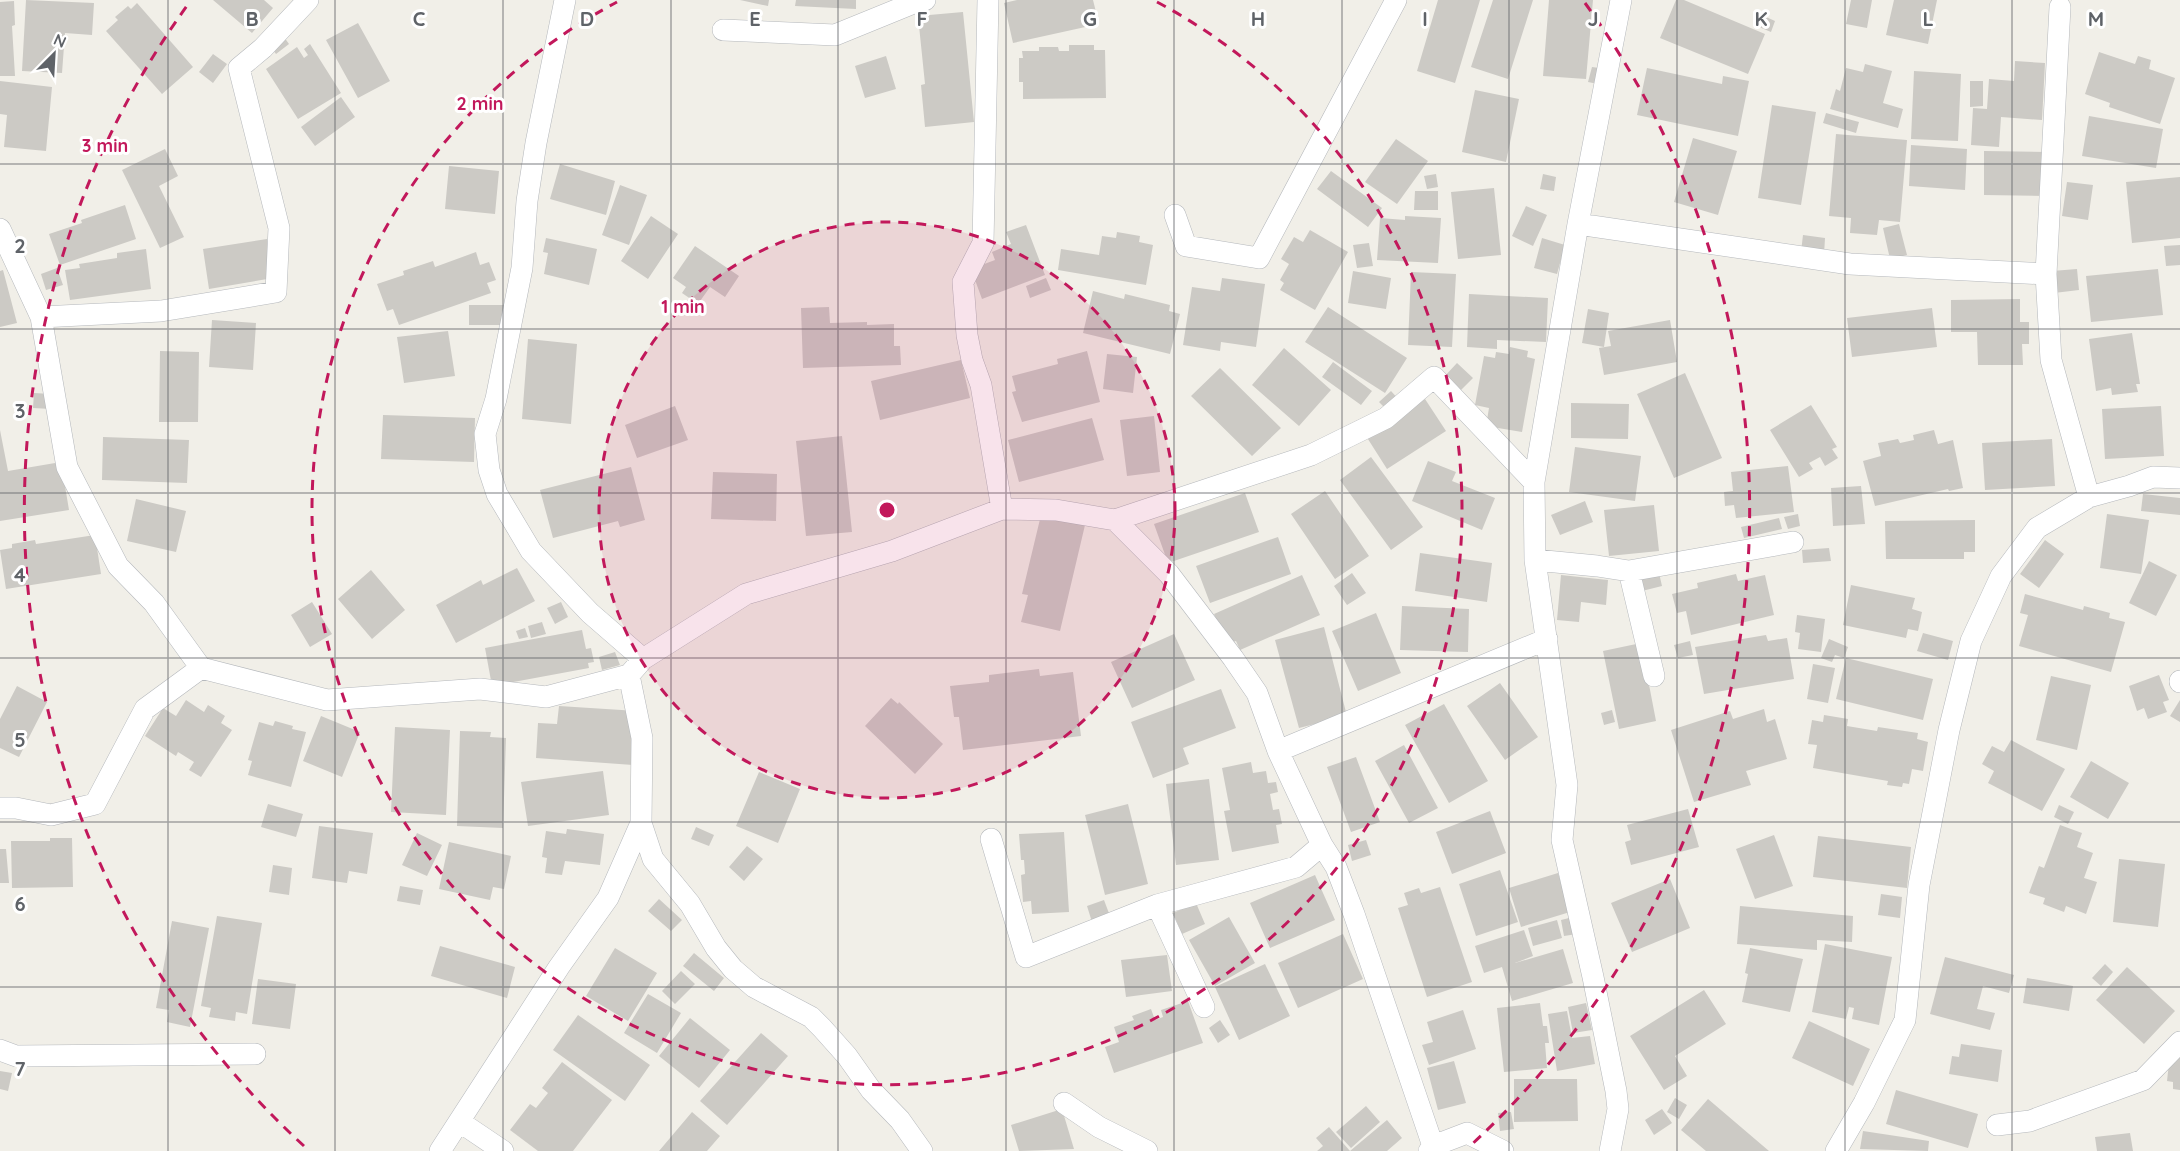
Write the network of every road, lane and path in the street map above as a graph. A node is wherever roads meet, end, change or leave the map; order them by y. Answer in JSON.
{"nodes":[{"id":1,"x":308,"y":0,"type":"edge"},
{"id":2,"x":565,"y":0,"type":"edge"},
{"id":3,"x":925,"y":0,"type":"edge"},
{"id":4,"x":988,"y":0,"type":"edge"},
{"id":5,"x":1396,"y":0,"type":"edge"},
{"id":6,"x":1621,"y":0,"type":"edge"},
{"id":7,"x":2060,"y":7,"type":"dead end"},
{"id":8,"x":723,"y":30,"type":"dead end"},
{"id":9,"x":1175,"y":215,"type":"dead end"},
{"id":10,"x":1578,"y":224,"type":"junction"},
{"id":11,"x":0,"y":229,"type":"edge"},
{"id":12,"x":2046,"y":274,"type":"junction"},
{"id":13,"x":41,"y":317,"type":"junction"},
{"id":14,"x":2180,"y":478,"type":"edge"},
{"id":15,"x":1534,"y":482,"type":"junction"},
{"id":16,"x":2089,"y":497,"type":"junction"},
{"id":17,"x":1002,"y":509,"type":"junction"},
{"id":18,"x":1115,"y":520,"type":"junction"},
{"id":19,"x":1793,"y":542,"type":"dead end"},
{"id":20,"x":1535,"y":560,"type":"junction"},
{"id":21,"x":1629,"y":571,"type":"junction"},
{"id":22,"x":1547,"y":639,"type":"junction"},
{"id":23,"x":643,"y":659,"type":"junction"},
{"id":24,"x":201,"y":668,"type":"junction"},
{"id":25,"x":629,"y":675,"type":"junction"},
{"id":26,"x":1654,"y":676,"type":"dead end"},
{"id":27,"x":1278,"y":752,"type":"junction"},
{"id":28,"x":0,"y":808,"type":"edge"},
{"id":29,"x":641,"y":823,"type":"junction"},
{"id":30,"x":991,"y":839,"type":"dead end"},
{"id":31,"x":1322,"y":845,"type":"junction"},
{"id":32,"x":1157,"y":905,"type":"junction"},
{"id":33,"x":1204,"y":1007,"type":"dead end"},
{"id":34,"x":2180,"y":1042,"type":"edge"},
{"id":35,"x":0,"y":1050,"type":"edge"},
{"id":36,"x":255,"y":1054,"type":"dead end"},
{"id":37,"x":1064,"y":1102,"type":"dead end"},
{"id":38,"x":460,"y":1122,"type":"junction"},
{"id":39,"x":1997,"y":1125,"type":"dead end"},
{"id":40,"x":1431,"y":1148,"type":"edge"},
{"id":41,"x":440,"y":1151,"type":"edge"},
{"id":42,"x":503,"y":1151,"type":"edge"},
{"id":43,"x":922,"y":1151,"type":"edge"},
{"id":44,"x":1147,"y":1151,"type":"edge"},
{"id":45,"x":1503,"y":1151,"type":"edge"},
{"id":46,"x":1610,"y":1151,"type":"edge"},
{"id":47,"x":1836,"y":1151,"type":"edge"}],
"edges":[{"from":1,"to":13,"type":"street"},
{"from":2,"to":23,"type":"street"},
{"from":3,"to":8,"type":"street"},
{"from":4,"to":17,"type":"street"},
{"from":5,"to":9,"type":"street"},
{"from":6,"to":10,"type":"street"},
{"from":7,"to":12,"type":"street"},
{"from":10,"to":12,"type":"street"},
{"from":10,"to":15,"type":"street"},
{"from":11,"to":13,"type":"street"},
{"from":12,"to":16,"type":"street"},
{"from":13,"to":24,"type":"street"},
{"from":14,"to":16,"type":"street"},
{"from":15,"to":18,"type":"street"},
{"from":15,"to":20,"type":"street"},
{"from":16,"to":47,"type":"street"},
{"from":17,"to":18,"type":"street"},
{"from":17,"to":23,"type":"street"},
{"from":18,"to":27,"type":"street"},
{"from":19,"to":21,"type":"street"},
{"from":20,"to":21,"type":"street"},
{"from":20,"to":22,"type":"street"},
{"from":21,"to":26,"type":"street"},
{"from":22,"to":27,"type":"street"},
{"from":22,"to":46,"type":"street"},
{"from":23,"to":25,"type":"street"},
{"from":24,"to":25,"type":"street"},
{"from":24,"to":28,"type":"street"},
{"from":25,"to":29,"type":"street"},
{"from":27,"to":31,"type":"street"},
{"from":29,"to":38,"type":"street"},
{"from":29,"to":43,"type":"street"},
{"from":30,"to":32,"type":"street"},
{"from":31,"to":32,"type":"street"},
{"from":31,"to":40,"type":"street"},
{"from":32,"to":33,"type":"street"},
{"from":34,"to":39,"type":"street"},
{"from":35,"to":36,"type":"street"},
{"from":37,"to":44,"type":"street"},
{"from":38,"to":41,"type":"street"},
{"from":38,"to":42,"type":"street"},
{"from":40,"to":45,"type":"street"}]}
